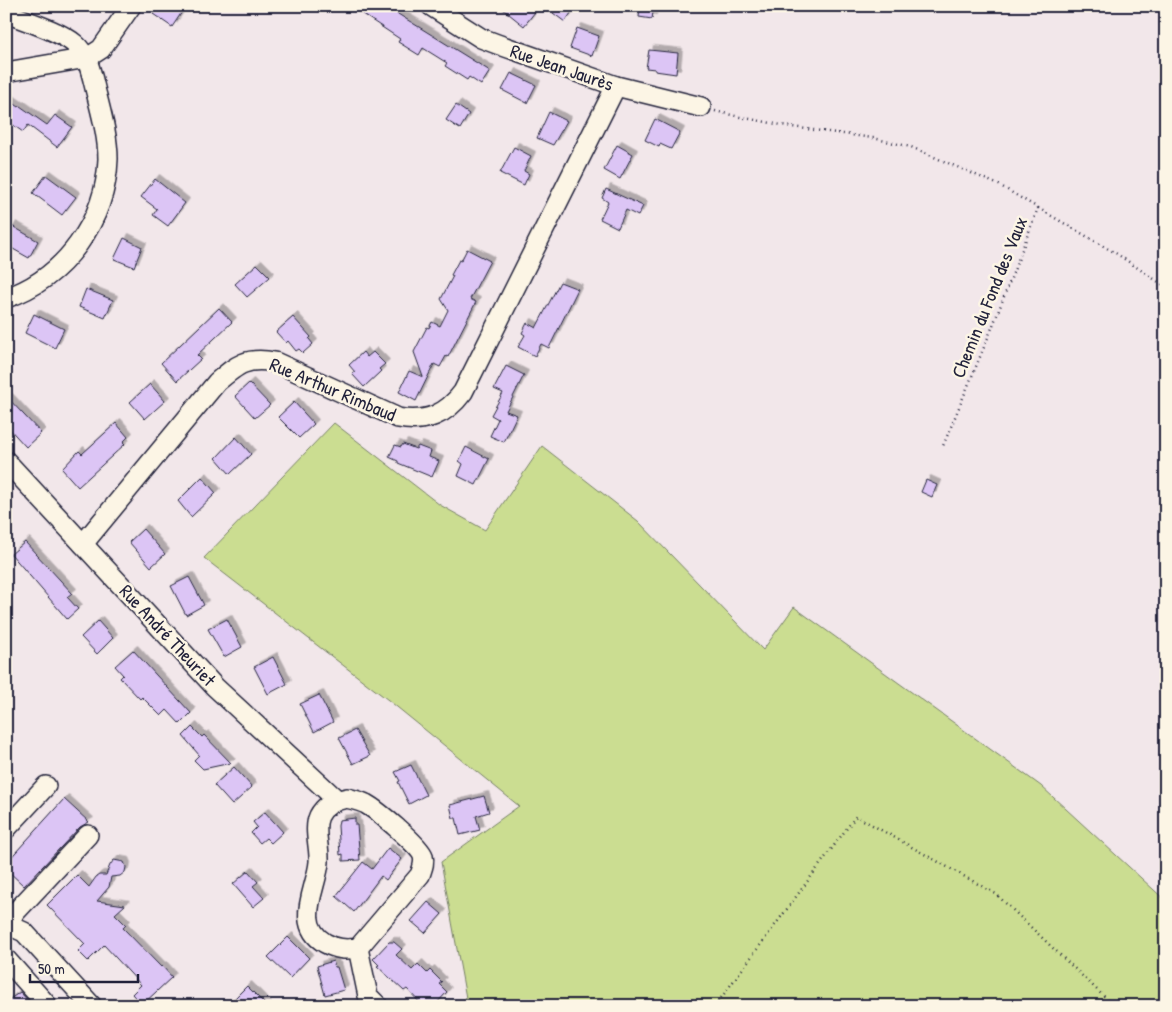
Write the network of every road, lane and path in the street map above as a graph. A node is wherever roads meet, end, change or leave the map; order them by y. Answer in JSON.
{"nodes":[{"id":1,"x":131,"y":6,"type":"edge"},
{"id":2,"x":431,"y":6,"type":"edge"},
{"id":3,"x":6,"y":13,"type":"edge"},
{"id":4,"x":87,"y":58,"type":"junction"},
{"id":5,"x":6,"y":72,"type":"edge"},
{"id":6,"x":616,"y":86,"type":"junction"},
{"id":7,"x":701,"y":107,"type":"joint"},
{"id":8,"x":1038,"y":208,"type":"junction"},
{"id":9,"x":1166,"y":287,"type":"edge"},
{"id":10,"x":6,"y":298,"type":"edge"},
{"id":11,"x":943,"y":446,"type":"dead end"},
{"id":12,"x":6,"y":461,"type":"edge"},
{"id":13,"x":83,"y":544,"type":"junction"},
{"id":14,"x":46,"y":786,"type":"dead end"},
{"id":15,"x":337,"y":800,"type":"junction"},
{"id":16,"x":6,"y":830,"type":"edge"},
{"id":17,"x":88,"y":835,"type":"dead end"},
{"id":18,"x":9,"y":923,"type":"edge"},
{"id":19,"x":358,"y":948,"type":"junction"},
{"id":20,"x":6,"y":959,"type":"edge"},
{"id":21,"x":368,"y":1003,"type":"edge"},
{"id":22,"x":48,"y":1006,"type":"edge"},
{"id":23,"x":92,"y":1006,"type":"edge"},
{"id":24,"x":715,"y":1006,"type":"edge"},
{"id":25,"x":1114,"y":1006,"type":"edge"}],
"edges":[{"from":1,"to":4,"type":"street"},
{"from":2,"to":6,"type":"street","name":"Rue Jean Jaurès"},
{"from":3,"to":4,"type":"street"},
{"from":4,"to":5,"type":"street"},
{"from":4,"to":10,"type":"street"},
{"from":6,"to":7,"type":"street","name":"Rue Jean Jaurès"},
{"from":6,"to":13,"type":"street","name":"Rue Arthur Rimbaud"},
{"from":7,"to":8,"type":"path","name":"Chemin du Fond des Vaux"},
{"from":8,"to":9,"type":"path"},
{"from":8,"to":11,"type":"path","name":"Chemin du Fond des Vaux"},
{"from":12,"to":13,"type":"street","name":"Rue André Theuriet"},
{"from":13,"to":15,"type":"street","name":"Rue André Theuriet"},
{"from":14,"to":16,"type":"street"},
{"from":15,"to":19,"type":"street"},
{"from":15,"to":19,"type":"street"},
{"from":17,"to":18,"type":"street"},
{"from":18,"to":23,"type":"street"},
{"from":19,"to":21,"type":"street"},
{"from":20,"to":22,"type":"street"},
{"from":24,"to":25,"type":"path"}]}
